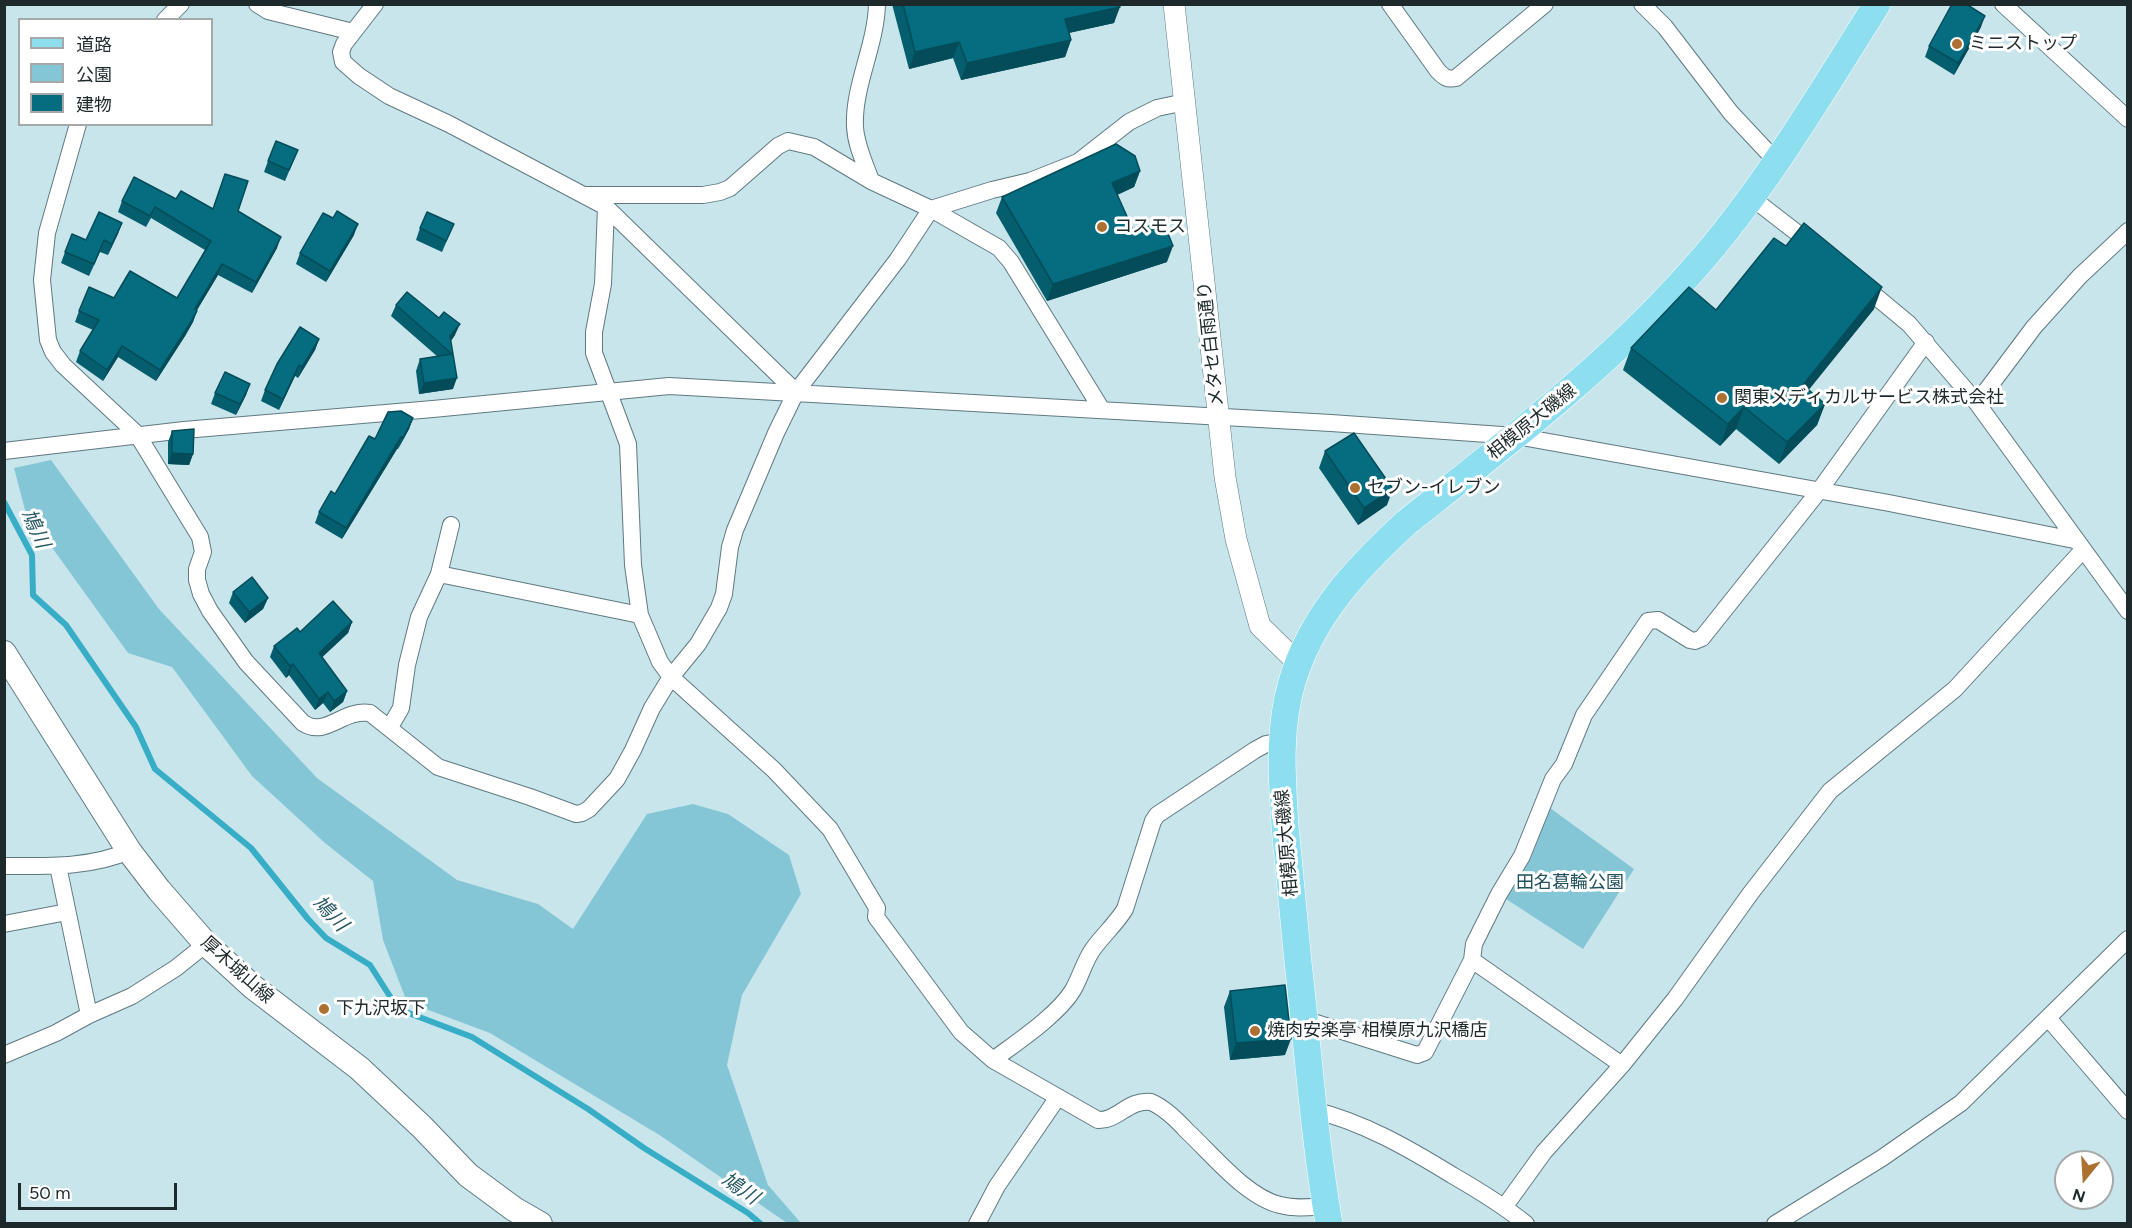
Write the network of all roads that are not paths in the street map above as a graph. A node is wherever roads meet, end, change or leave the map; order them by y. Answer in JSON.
{"nodes":[{"id":1,"x":181,"y":4,"type":"edge"},
{"id":2,"x":257,"y":4,"type":"edge"},
{"id":3,"x":375,"y":4,"type":"edge"},
{"id":4,"x":877,"y":4,"type":"edge"},
{"id":5,"x":1174,"y":4,"type":"edge"},
{"id":6,"x":1390,"y":4,"type":"edge"},
{"id":7,"x":1545,"y":4,"type":"edge"},
{"id":8,"x":1642,"y":4,"type":"edge"},
{"id":9,"x":1876,"y":4,"type":"edge"},
{"id":10,"x":2003,"y":4,"type":"edge"},
{"id":11,"x":167,"y":18,"type":"edge"},
{"id":12,"x":353,"y":32,"type":"junction"},
{"id":13,"x":1185,"y":102,"type":"junction"},
{"id":14,"x":2127,"y":119,"type":"edge"},
{"id":15,"x":77,"y":126,"type":"edge"},
{"id":16,"x":1776,"y":161,"type":"junction"},
{"id":17,"x":871,"y":181,"type":"junction"},
{"id":18,"x":583,"y":195,"type":"junction"},
{"id":19,"x":1752,"y":198,"type":"junction"},
{"id":20,"x":606,"y":207,"type":"junction"},
{"id":21,"x":931,"y":209,"type":"junction"},
{"id":22,"x":2127,"y":231,"type":"edge"},
{"id":23,"x":1826,"y":255,"type":"edge"},
{"id":24,"x":1851,"y":276,"type":"edge"},
{"id":25,"x":1926,"y":342,"type":"junction"},
{"id":26,"x":608,"y":390,"type":"junction"},
{"id":27,"x":796,"y":392,"type":"junction"},
{"id":28,"x":1977,"y":403,"type":"junction"},
{"id":29,"x":1102,"y":410,"type":"junction"},
{"id":30,"x":1219,"y":418,"type":"junction"},
{"id":31,"x":137,"y":434,"type":"junction"},
{"id":32,"x":1516,"y":436,"type":"junction"},
{"id":33,"x":4,"y":452,"type":"edge"},
{"id":34,"x":1819,"y":490,"type":"junction"},
{"id":35,"x":451,"y":525,"type":"dead end"},
{"id":36,"x":2078,"y":545,"type":"junction"},
{"id":37,"x":439,"y":574,"type":"junction"},
{"id":38,"x":2127,"y":611,"type":"edge"},
{"id":39,"x":640,"y":615,"type":"junction"},
{"id":40,"x":4,"y":653,"type":"edge"},
{"id":41,"x":1299,"y":664,"type":"junction"},
{"id":42,"x":671,"y":677,"type":"junction"},
{"id":43,"x":390,"y":727,"type":"junction"},
{"id":44,"x":1282,"y":741,"type":"junction"},
{"id":45,"x":129,"y":851,"type":"junction"},
{"id":46,"x":4,"y":866,"type":"edge"},
{"id":47,"x":58,"y":866,"type":"junction"},
{"id":48,"x":67,"y":912,"type":"junction"},
{"id":49,"x":4,"y":924,"type":"edge"},
{"id":50,"x":2127,"y":939,"type":"edge"},
{"id":51,"x":206,"y":944,"type":"junction"},
{"id":52,"x":1472,"y":960,"type":"junction"},
{"id":53,"x":89,"y":1015,"type":"junction"},
{"id":54,"x":2048,"y":1018,"type":"junction"},
{"id":55,"x":1304,"y":1019,"type":"junction"},
{"id":56,"x":4,"y":1055,"type":"edge"},
{"id":57,"x":993,"y":1060,"type":"junction"},
{"id":58,"x":1622,"y":1065,"type":"junction"},
{"id":59,"x":1058,"y":1097,"type":"junction"},
{"id":60,"x":1313,"y":1110,"type":"junction"},
{"id":61,"x":2127,"y":1112,"type":"edge"},
{"id":62,"x":1504,"y":1206,"type":"junction"},
{"id":63,"x":1327,"y":1215,"type":"edge"},
{"id":64,"x":540,"y":1224,"type":"edge"},
{"id":65,"x":977,"y":1224,"type":"edge"},
{"id":66,"x":1526,"y":1224,"type":"edge"},
{"id":67,"x":1775,"y":1224,"type":"edge"}],
"edges":[{"from":1,"to":11,"type":"street"},
{"from":2,"to":12,"type":"street"},
{"from":3,"to":12,"type":"street"},
{"from":4,"to":17,"type":"street"},
{"from":5,"to":13,"type":"street","name":"メタセ白雨通り"},
{"from":6,"to":7,"type":"street"},
{"from":8,"to":16,"type":"street"},
{"from":9,"to":16,"type":"main road","name":"相模原大磯線"},
{"from":10,"to":14,"type":"street"},
{"from":12,"to":18,"type":"street"},
{"from":13,"to":21,"type":"street"},
{"from":13,"to":30,"type":"street","name":"メタセ白雨通り"},
{"from":15,"to":31,"type":"street"},
{"from":16,"to":19,"type":"main road","name":"相模原大磯線"},
{"from":17,"to":18,"type":"street"},
{"from":17,"to":21,"type":"street"},
{"from":18,"to":20,"type":"street"},
{"from":19,"to":23,"type":"street"},
{"from":19,"to":32,"type":"main road","name":"相模原大磯線"},
{"from":20,"to":26,"type":"street"},
{"from":20,"to":27,"type":"street"},
{"from":21,"to":27,"type":"street"},
{"from":21,"to":29,"type":"street"},
{"from":22,"to":28,"type":"street"},
{"from":24,"to":25,"type":"street"},
{"from":25,"to":28,"type":"street"},
{"from":25,"to":34,"type":"street"},
{"from":26,"to":27,"type":"street"},
{"from":26,"to":31,"type":"street"},
{"from":26,"to":39,"type":"street"},
{"from":27,"to":29,"type":"street"},
{"from":27,"to":42,"type":"street"},
{"from":28,"to":36,"type":"street"},
{"from":29,"to":30,"type":"street"},
{"from":30,"to":32,"type":"street"},
{"from":30,"to":41,"type":"street","name":"メタセ白雨通り"},
{"from":31,"to":33,"type":"street"},
{"from":31,"to":43,"type":"street"},
{"from":32,"to":34,"type":"street"},
{"from":32,"to":41,"type":"main road","name":"相模原大磯線"},
{"from":34,"to":36,"type":"street"},
{"from":34,"to":52,"type":"street"},
{"from":35,"to":37,"type":"street"},
{"from":36,"to":38,"type":"street"},
{"from":36,"to":58,"type":"street"},
{"from":37,"to":39,"type":"street"},
{"from":37,"to":43,"type":"street"},
{"from":39,"to":42,"type":"street"},
{"from":40,"to":45,"type":"main road","name":"厚木城山線"},
{"from":41,"to":44,"type":"main road","name":"相模原大磯線"},
{"from":42,"to":43,"type":"street"},
{"from":42,"to":57,"type":"street"},
{"from":44,"to":55,"type":"main road","name":"相模原大磯線"},
{"from":44,"to":57,"type":"street"},
{"from":45,"to":47,"type":"street"},
{"from":45,"to":51,"type":"main road","name":"厚木城山線"},
{"from":46,"to":47,"type":"street"},
{"from":47,"to":48,"type":"street"},
{"from":48,"to":49,"type":"street"},
{"from":48,"to":53,"type":"street"},
{"from":50,"to":54,"type":"street"},
{"from":51,"to":53,"type":"street"},
{"from":51,"to":64,"type":"main road","name":"厚木城山線"},
{"from":52,"to":55,"type":"street"},
{"from":52,"to":58,"type":"street"},
{"from":53,"to":56,"type":"street"},
{"from":54,"to":61,"type":"street"},
{"from":54,"to":67,"type":"street"},
{"from":55,"to":60,"type":"main road","name":"相模原大磯線"},
{"from":57,"to":59,"type":"street"},
{"from":58,"to":62,"type":"street"},
{"from":59,"to":63,"type":"street"},
{"from":59,"to":65,"type":"street"},
{"from":60,"to":62,"type":"street"},
{"from":60,"to":63,"type":"main road","name":"相模原大磯線"},
{"from":62,"to":66,"type":"street"}]}
